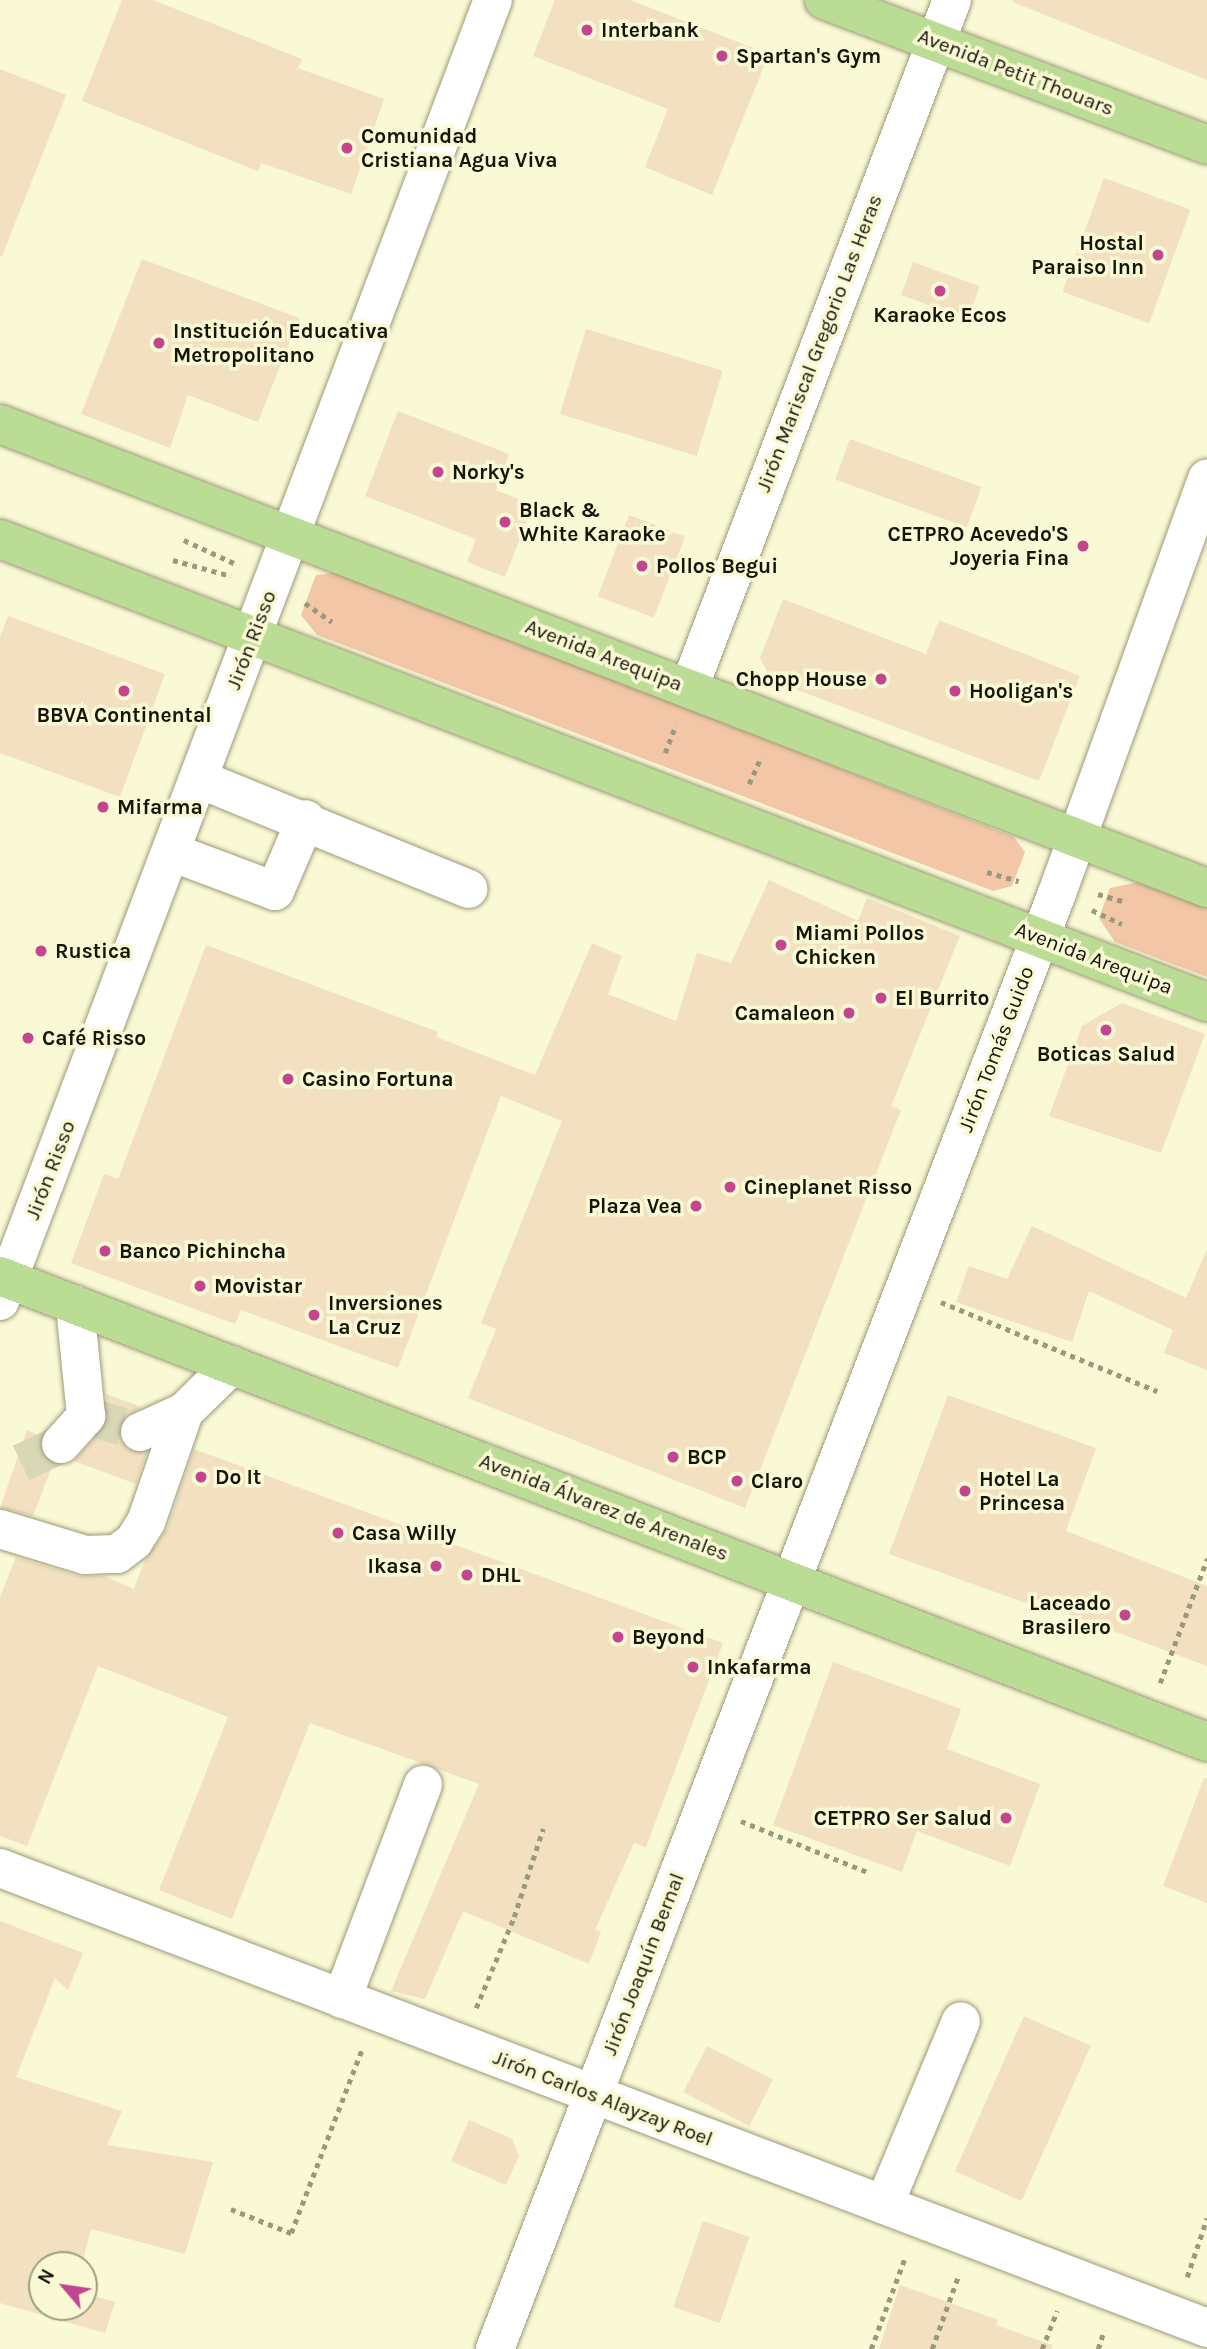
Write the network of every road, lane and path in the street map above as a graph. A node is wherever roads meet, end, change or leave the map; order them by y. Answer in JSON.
{"nodes":[{"id":1,"x":494,"y":0,"type":"edge"},
{"id":2,"x":824,"y":0,"type":"edge"},
{"id":3,"x":952,"y":0,"type":"edge"},
{"id":4,"x":935,"y":42,"type":"junction"},
{"id":5,"x":1207,"y":145,"type":"edge"},
{"id":6,"x":0,"y":424,"type":"edge"},
{"id":7,"x":1207,"y":478,"type":"edge"},
{"id":8,"x":292,"y":533,"type":"junction"},
{"id":9,"x":0,"y":540,"type":"edge"},
{"id":10,"x":252,"y":636,"type":"junction"},
{"id":11,"x":689,"y":688,"type":"junction"},
{"id":12,"x":775,"y":722,"type":"junction"},
{"id":13,"x":199,"y":779,"type":"junction"},
{"id":14,"x":653,"y":790,"type":"junction"},
{"id":15,"x":306,"y":819,"type":"junction"},
{"id":16,"x":736,"y":821,"type":"junction"},
{"id":17,"x":1075,"y":839,"type":"junction"},
{"id":18,"x":171,"y":852,"type":"junction"},
{"id":19,"x":1207,"y":888,"type":"edge"},
{"id":20,"x":468,"y":889,"type":"dead end"},
{"id":21,"x":1040,"y":937,"type":"junction"},
{"id":22,"x":1207,"y":1002,"type":"edge"},
{"id":23,"x":3,"y":1285,"type":"edge"},
{"id":24,"x":904,"y":1287,"type":"junction"},
{"id":25,"x":75,"y":1305,"type":"junction"},
{"id":26,"x":232,"y":1365,"type":"junction"},
{"id":27,"x":1157,"y":1391,"type":"dead end"},
{"id":28,"x":184,"y":1412,"type":"junction"},
{"id":29,"x":140,"y":1432,"type":"tunnel mouth"},
{"id":30,"x":61,"y":1444,"type":"tunnel mouth"},
{"id":31,"x":0,"y":1529,"type":"edge"},
{"id":32,"x":1207,"y":1559,"type":"edge"},
{"id":33,"x":790,"y":1578,"type":"junction"},
{"id":34,"x":1146,"y":1719,"type":"junction"},
{"id":35,"x":1207,"y":1742,"type":"edge"},
{"id":36,"x":423,"y":1785,"type":"dead end"},
{"id":37,"x":703,"y":1806,"type":"junction"},
{"id":38,"x":543,"y":1829,"type":"dead end"},
{"id":39,"x":0,"y":1868,"type":"edge"},
{"id":40,"x":870,"y":1873,"type":"dead end"},
{"id":41,"x":359,"y":2005,"type":"junction"},
{"id":42,"x":961,"y":2021,"type":"dead end"},
{"id":43,"x":461,"y":2044,"type":"junction"},
{"id":44,"x":593,"y":2094,"type":"junction"},
{"id":45,"x":884,"y":2205,"type":"junction"},
{"id":46,"x":231,"y":2210,"type":"dead end"},
{"id":47,"x":920,"y":2218,"type":"junction"},
{"id":48,"x":1207,"y":2218,"type":"edge"},
{"id":49,"x":972,"y":2238,"type":"junction"},
{"id":50,"x":1190,"y":2322,"type":"edge"},
{"id":51,"x":495,"y":2349,"type":"edge"},
{"id":52,"x":871,"y":2349,"type":"edge"},
{"id":53,"x":932,"y":2349,"type":"edge"}],
"edges":[{"from":1,"to":8,"type":"street","name":"Jirón Risso"},
{"from":2,"to":4,"type":"main road","name":"Avenida Petit Thouars"},
{"from":3,"to":4,"type":"street","name":"Jirón Mariscal Gregorio Las Heras"},
{"from":4,"to":5,"type":"main road","name":"Avenida Petit Thouars"},
{"from":4,"to":11,"type":"street","name":"Jirón Mariscal Gregorio Las Heras"},
{"from":6,"to":8,"type":"main road","name":"Avenida Arequipa"},
{"from":7,"to":17,"type":"street","name":"Jirón Tomás Guido"},
{"from":8,"to":10,"type":"street","name":"Jirón Risso"},
{"from":8,"to":11,"type":"main road","name":"Avenida Arequipa"},
{"from":9,"to":10,"type":"main road","name":"Avenida Arequipa"},
{"from":10,"to":13,"type":"street","name":"Jirón Risso"},
{"from":10,"to":14,"type":"main road","name":"Avenida Arequipa"},
{"from":11,"to":12,"type":"main road","name":"Avenida Arequipa"},
{"from":11,"to":14,"type":"path"},
{"from":12,"to":16,"type":"path"},
{"from":12,"to":17,"type":"main road","name":"Avenida Arequipa"},
{"from":13,"to":15,"type":"street"},
{"from":13,"to":18,"type":"street","name":"Jirón Risso"},
{"from":14,"to":16,"type":"main road","name":"Avenida Arequipa"},
{"from":15,"to":18,"type":"street"},
{"from":15,"to":20,"type":"street"},
{"from":16,"to":21,"type":"main road","name":"Avenida Arequipa"},
{"from":17,"to":19,"type":"main road","name":"Avenida Arequipa"},
{"from":17,"to":21,"type":"street","name":"Jirón Tomás Guido"},
{"from":18,"to":23,"type":"street","name":"Jirón Risso"},
{"from":21,"to":22,"type":"main road","name":"Avenida Arequipa"},
{"from":21,"to":24,"type":"street","name":"Jirón Tomás Guido"},
{"from":23,"to":25,"type":"main road","name":"Avenida Álvarez de Arenales"},
{"from":24,"to":27,"type":"path"},
{"from":24,"to":33,"type":"street","name":"Jirón Tomás Guido"},
{"from":25,"to":26,"type":"main road","name":"Avenida Álvarez de Arenales"},
{"from":25,"to":30,"type":"street"},
{"from":26,"to":28,"type":"street"},
{"from":26,"to":33,"type":"main road","name":"Avenida Álvarez de Arenales"},
{"from":28,"to":29,"type":"street"},
{"from":28,"to":31,"type":"street"},
{"from":32,"to":34,"type":"path"},
{"from":33,"to":34,"type":"main road","name":"Avenida Álvarez de Arenales"},
{"from":33,"to":37,"type":"street","name":"Jirón Joaquín Bernal"},
{"from":34,"to":35,"type":"main road","name":"Avenida Álvarez de Arenales"},
{"from":36,"to":41,"type":"street"},
{"from":37,"to":40,"type":"path"},
{"from":37,"to":44,"type":"street","name":"Jirón Joaquín Bernal"},
{"from":38,"to":43,"type":"path"},
{"from":39,"to":41,"type":"street","name":"Jirón Carlos Alayzay Roel"},
{"from":41,"to":43,"type":"street","name":"Jirón Carlos Alayzay Roel"},
{"from":41,"to":46,"type":"path"},
{"from":42,"to":45,"type":"street"},
{"from":43,"to":44,"type":"street","name":"Jirón Carlos Alayzay Roel"},
{"from":44,"to":45,"type":"street","name":"Jirón Carlos Alayzay Roel"},
{"from":44,"to":51,"type":"street","name":"Jirón Joaquín Bernal"},
{"from":45,"to":47,"type":"street","name":"Jirón Carlos Alayzay Roel"},
{"from":47,"to":49,"type":"street","name":"Jirón Carlos Alayzay Roel"},
{"from":47,"to":52,"type":"path"},
{"from":48,"to":50,"type":"path"},
{"from":49,"to":50,"type":"street","name":"Jirón Carlos Alayzay Roel"},
{"from":49,"to":53,"type":"path"}]}
